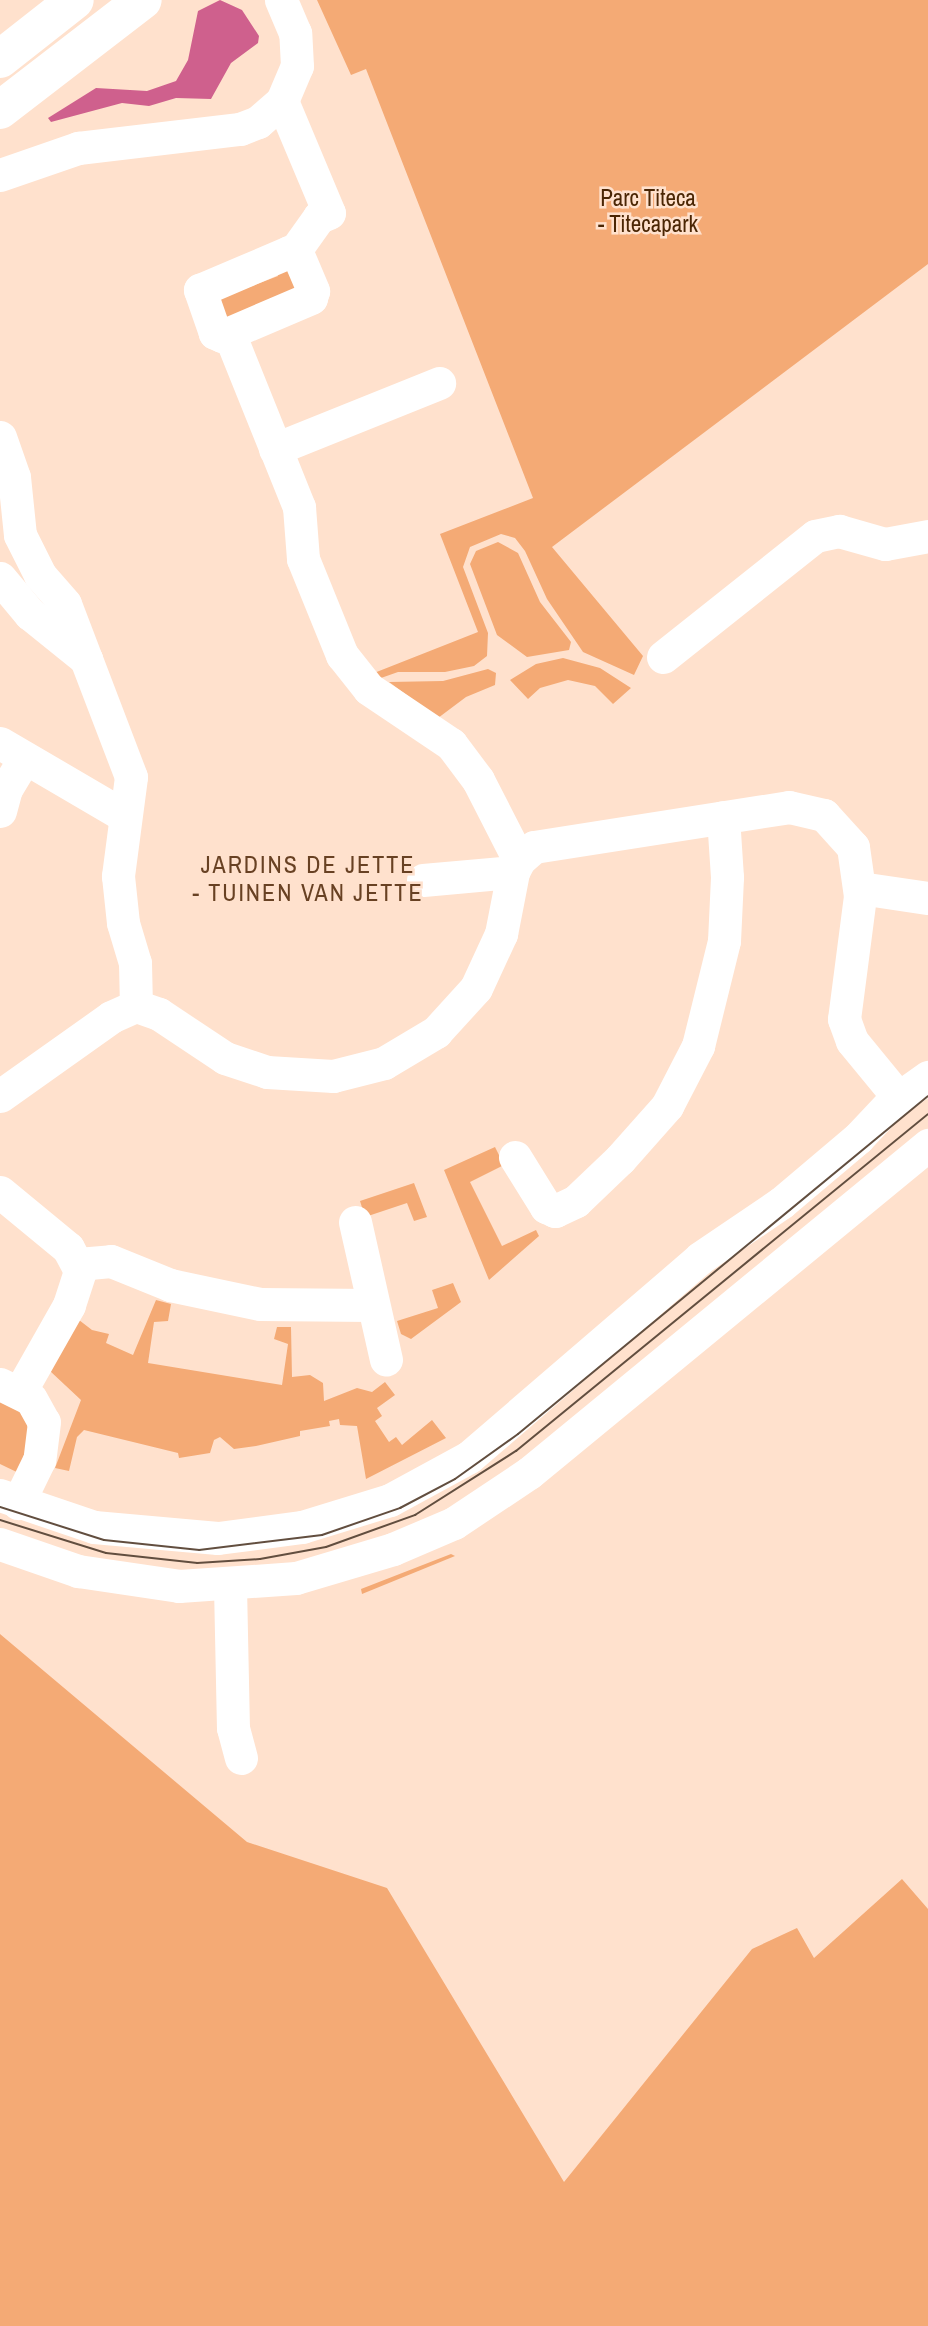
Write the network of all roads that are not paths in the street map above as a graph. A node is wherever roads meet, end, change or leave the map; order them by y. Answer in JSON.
{"nodes":[{"id":1,"x":75,"y":0,"type":"edge"},
{"id":2,"x":143,"y":0,"type":"edge"},
{"id":3,"x":281,"y":0,"type":"edge"},
{"id":4,"x":0,"y":59,"type":"edge"},
{"id":5,"x":282,"y":101,"type":"junction"},
{"id":6,"x":0,"y":110,"type":"edge"},
{"id":7,"x":0,"y":175,"type":"edge"},
{"id":8,"x":294,"y":252,"type":"junction"},
{"id":9,"x":229,"y":333,"type":"junction"},
{"id":10,"x":439,"y":383,"type":"dead end"},
{"id":11,"x":0,"y":437,"type":"edge"},
{"id":12,"x":275,"y":449,"type":"junction"},
{"id":13,"x":928,"y":536,"type":"edge"},
{"id":14,"x":0,"y":578,"type":"edge"},
{"id":15,"x":663,"y":657,"type":"dead end"},
{"id":16,"x":86,"y":659,"type":"junction"},
{"id":17,"x":12,"y":752,"type":"edge"},
{"id":18,"x":0,"y":811,"type":"edge"},
{"id":19,"x":123,"y":815,"type":"junction"},
{"id":20,"x":723,"y":817,"type":"junction"},
{"id":21,"x":516,"y":866,"type":"junction"},
{"id":22,"x":423,"y":880,"type":"dead end"},
{"id":23,"x":860,"y":888,"type":"junction"},
{"id":24,"x":928,"y":898,"type":"edge"},
{"id":25,"x":136,"y":1006,"type":"junction"},
{"id":26,"x":928,"y":1077,"type":"edge"},
{"id":27,"x":0,"y":1096,"type":"edge"},
{"id":28,"x":898,"y":1097,"type":"junction"},
{"id":29,"x":928,"y":1145,"type":"edge"},
{"id":30,"x":514,"y":1157,"type":"dead end"},
{"id":31,"x":0,"y":1192,"type":"edge"},
{"id":32,"x":355,"y":1222,"type":"dead end"},
{"id":33,"x":78,"y":1264,"type":"junction"},
{"id":34,"x":371,"y":1305,"type":"junction"},
{"id":35,"x":386,"y":1360,"type":"dead end"},
{"id":36,"x":10,"y":1387,"type":"edge"},
{"id":37,"x":9,"y":1499,"type":"edge"},
{"id":38,"x":0,"y":1544,"type":"edge"},
{"id":39,"x":230,"y":1586,"type":"junction"},
{"id":40,"x":241,"y":1758,"type":"dead end"}],
"edges":[{"from":1,"to":4,"type":"main road"},
{"from":2,"to":6,"type":"main road"},
{"from":3,"to":5,"type":"street"},
{"from":5,"to":7,"type":"street"},
{"from":5,"to":8,"type":"street"},
{"from":8,"to":9,"type":"street"},
{"from":8,"to":9,"type":"street"},
{"from":9,"to":12,"type":"street"},
{"from":10,"to":12,"type":"street"},
{"from":11,"to":16,"type":"street"},
{"from":12,"to":21,"type":"street"},
{"from":13,"to":15,"type":"street"},
{"from":14,"to":16,"type":"street"},
{"from":16,"to":19,"type":"street"},
{"from":17,"to":18,"type":"street"},
{"from":17,"to":19,"type":"street"},
{"from":19,"to":25,"type":"street"},
{"from":20,"to":21,"type":"street"},
{"from":20,"to":23,"type":"street"},
{"from":20,"to":30,"type":"street"},
{"from":21,"to":22,"type":"street"},
{"from":21,"to":25,"type":"street"},
{"from":23,"to":24,"type":"street"},
{"from":23,"to":28,"type":"street"},
{"from":25,"to":27,"type":"street"},
{"from":26,"to":28,"type":"street"},
{"from":28,"to":37,"type":"street"},
{"from":29,"to":39,"type":"street"},
{"from":31,"to":33,"type":"street"},
{"from":32,"to":34,"type":"street"},
{"from":33,"to":34,"type":"street"},
{"from":33,"to":36,"type":"street"},
{"from":34,"to":35,"type":"street"},
{"from":36,"to":37,"type":"street"},
{"from":38,"to":39,"type":"street"},
{"from":39,"to":40,"type":"street"}]}
